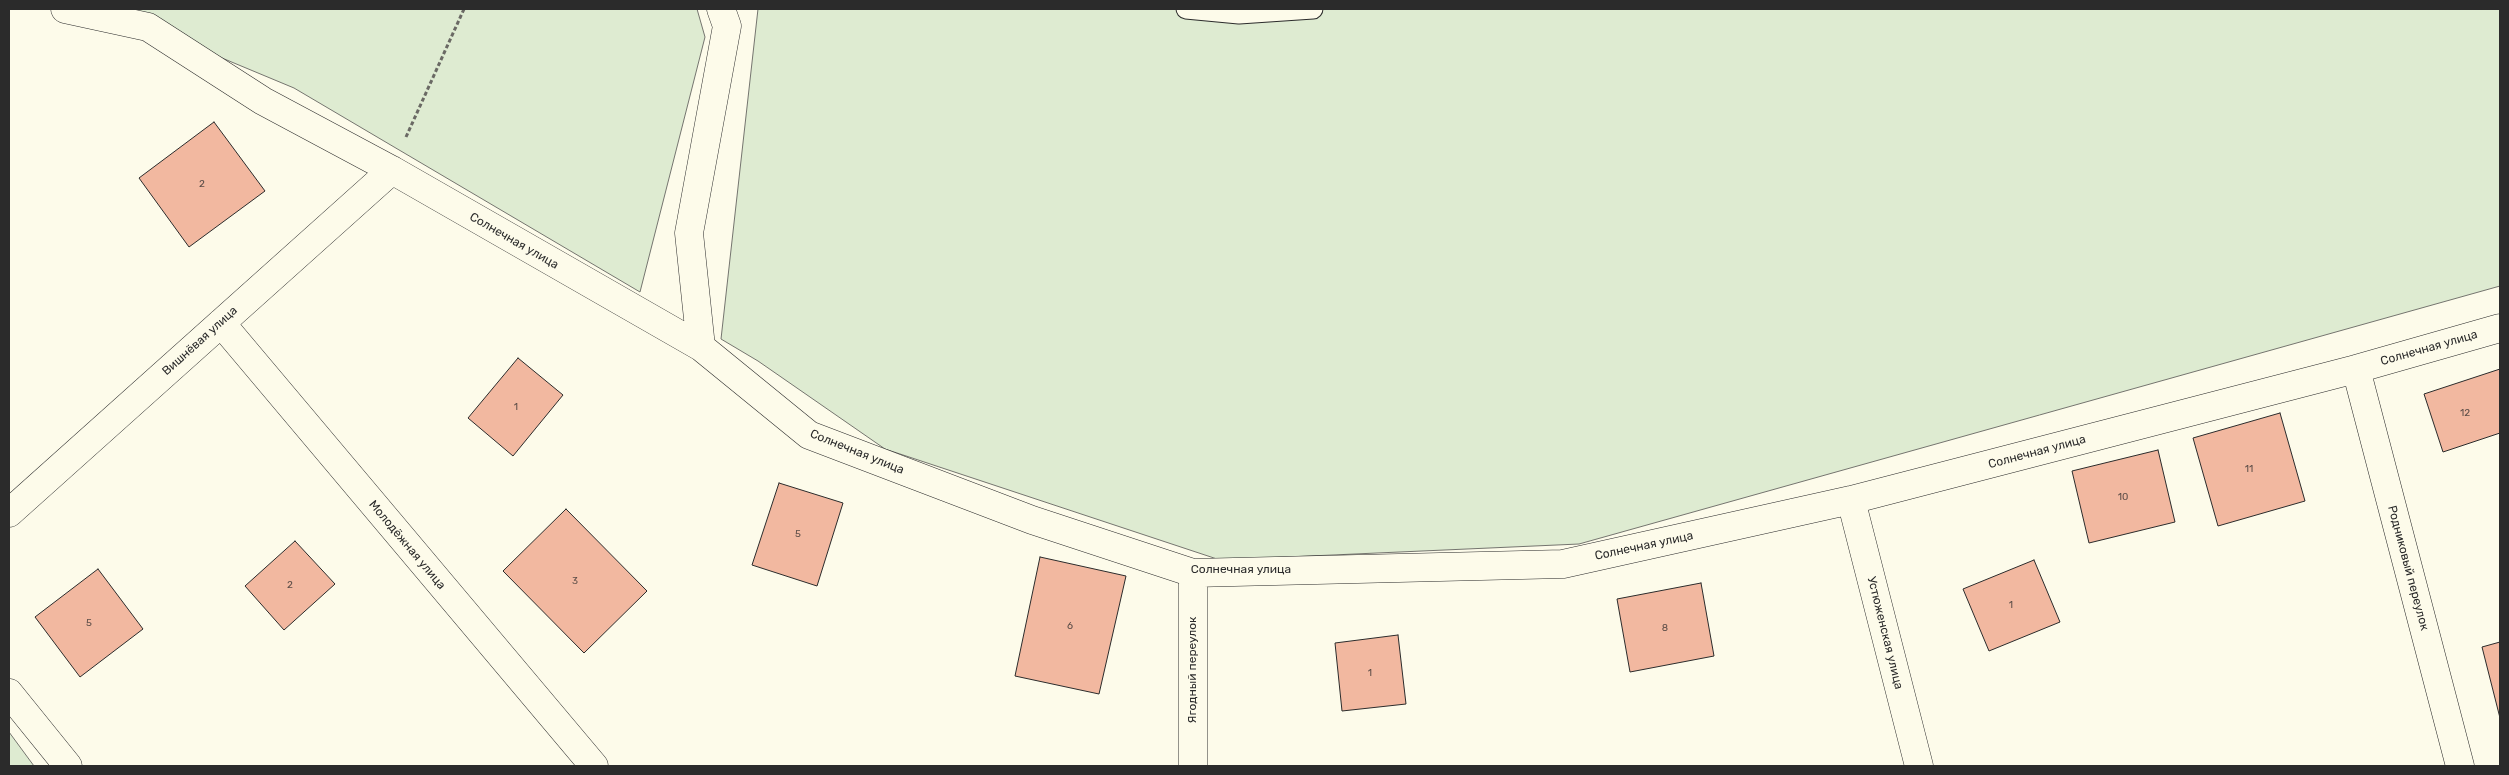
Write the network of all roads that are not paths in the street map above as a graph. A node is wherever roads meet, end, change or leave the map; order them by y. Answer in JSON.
{"nodes":[{"id":1,"x":65,"y":9,"type":"edge"},
{"id":2,"x":721,"y":9,"type":"edge"},
{"id":3,"x":1186,"y":9,"type":"edge"},
{"id":4,"x":1313,"y":9,"type":"edge"},
{"id":5,"x":392,"y":170,"type":"junction"},
{"id":6,"x":221,"y":323,"type":"junction"},
{"id":7,"x":2500,"y":328,"type":"edge"},
{"id":8,"x":701,"y":347,"type":"junction"},
{"id":9,"x":2356,"y":369,"type":"junction"},
{"id":10,"x":1851,"y":500,"type":"junction"},
{"id":11,"x":9,"y":513,"type":"edge"},
{"id":12,"x":1193,"y":573,"type":"junction"},
{"id":13,"x":9,"y":693,"type":"edge"},
{"id":14,"x":68,"y":766,"type":"edge"},
{"id":15,"x":594,"y":766,"type":"edge"},
{"id":16,"x":1193,"y":766,"type":"edge"},
{"id":17,"x":1918,"y":766,"type":"edge"},
{"id":18,"x":2460,"y":766,"type":"edge"}],
"edges":[{"from":1,"to":5,"type":"street","name":"Солнечная улица"},
{"from":2,"to":8,"type":"street"},
{"from":3,"to":4,"type":"lane"},
{"from":5,"to":6,"type":"street","name":"Вишнёвая улица"},
{"from":5,"to":8,"type":"street","name":"Солнечная улица"},
{"from":6,"to":11,"type":"street","name":"Вишнёвая улица"},
{"from":6,"to":15,"type":"street","name":"Молодёжная улица"},
{"from":7,"to":9,"type":"street","name":"Солнечная улица"},
{"from":8,"to":12,"type":"street","name":"Солнечная улица"},
{"from":9,"to":10,"type":"street","name":"Солнечная улица"},
{"from":9,"to":18,"type":"street","name":"Родниковый переулок"},
{"from":10,"to":12,"type":"street","name":"Солнечная улица"},
{"from":10,"to":17,"type":"street","name":"Устюженская улица"},
{"from":12,"to":16,"type":"street","name":"Ягодный переулок"},
{"from":13,"to":14,"type":"street"}]}
